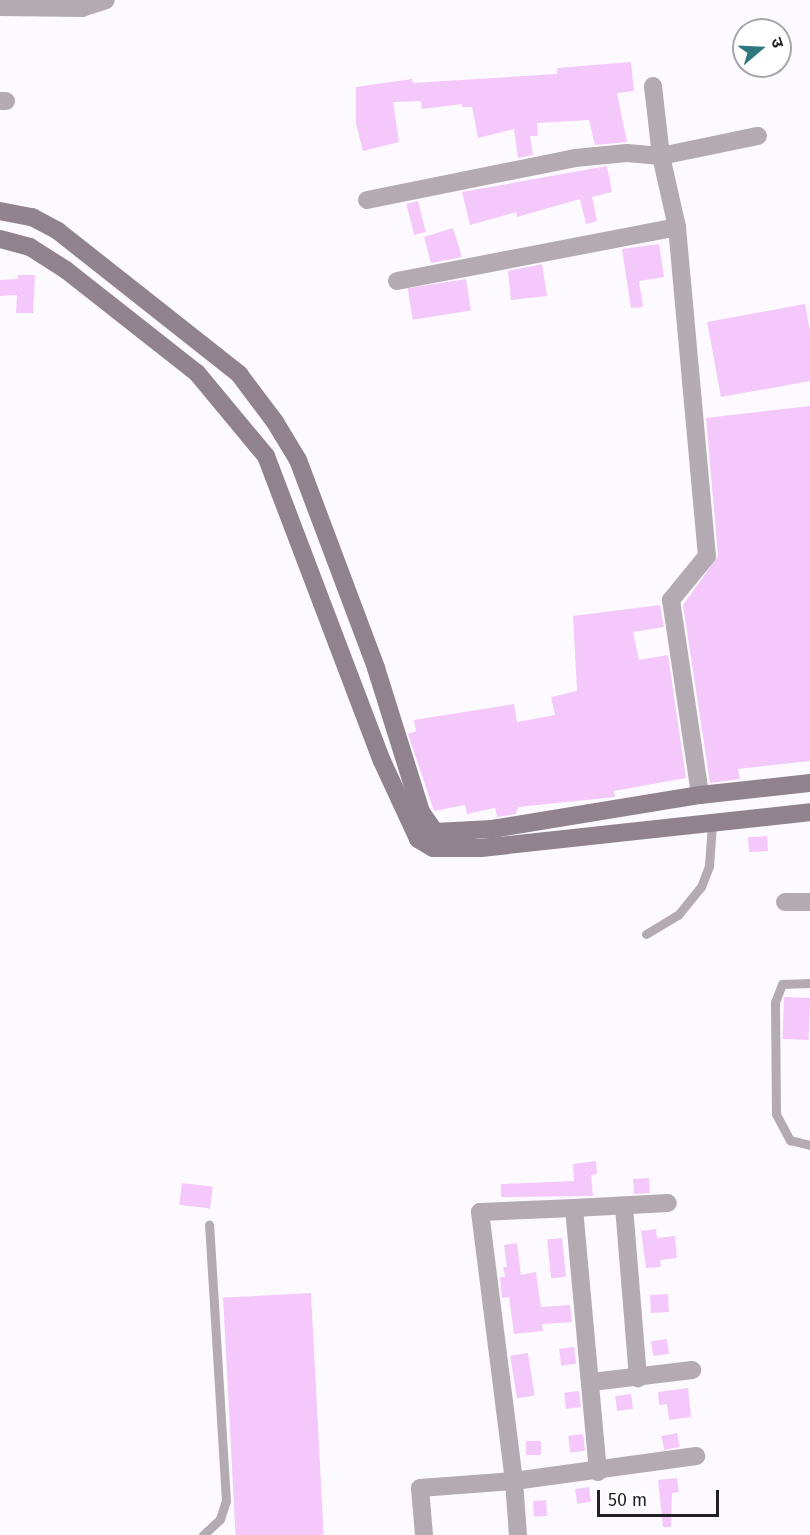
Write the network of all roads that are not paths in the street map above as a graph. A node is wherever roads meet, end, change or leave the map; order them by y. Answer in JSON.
{"nodes":[{"id":1,"x":106,"y":0,"type":"edge"},
{"id":2,"x":0,"y":7,"type":"edge"},
{"id":3,"x":653,"y":86,"type":"dead end"},
{"id":4,"x":758,"y":136,"type":"dead end"},
{"id":5,"x":661,"y":156,"type":"junction"},
{"id":6,"x":366,"y":200,"type":"dead end"},
{"id":7,"x":0,"y":211,"type":"edge"},
{"id":8,"x":677,"y":227,"type":"junction"},
{"id":9,"x":0,"y":239,"type":"edge"},
{"id":10,"x":397,"y":281,"type":"dead end"},
{"id":11,"x":801,"y":784,"type":"edge"},
{"id":12,"x":700,"y":795,"type":"junction"},
{"id":13,"x":803,"y":813,"type":"edge"},
{"id":14,"x":712,"y":824,"type":"junction"},
{"id":15,"x":785,"y":902,"type":"dead end"},
{"id":16,"x":810,"y":902,"type":"edge"},
{"id":17,"x":646,"y":934,"type":"dead end"},
{"id":18,"x":810,"y":983,"type":"edge"},
{"id":19,"x":810,"y":1145,"type":"edge"},
{"id":20,"x":668,"y":1203,"type":"dead end"},
{"id":21,"x":624,"y":1207,"type":"junction"},
{"id":22,"x":574,"y":1208,"type":"junction"},
{"id":23,"x":209,"y":1225,"type":"dead end"},
{"id":24,"x":692,"y":1370,"type":"dead end"},
{"id":25,"x":638,"y":1378,"type":"junction"},
{"id":26,"x":592,"y":1382,"type":"junction"},
{"id":27,"x":696,"y":1456,"type":"dead end"},
{"id":28,"x":598,"y":1472,"type":"junction"},
{"id":29,"x":514,"y":1482,"type":"junction"},
{"id":30,"x":203,"y":1535,"type":"edge"},
{"id":31,"x":424,"y":1535,"type":"edge"},
{"id":32,"x":518,"y":1535,"type":"edge"}],
"edges":[{"from":1,"to":2,"type":"street"},
{"from":3,"to":5,"type":"street"},
{"from":4,"to":5,"type":"street"},
{"from":5,"to":6,"type":"street"},
{"from":5,"to":8,"type":"street"},
{"from":7,"to":12,"type":"street"},
{"from":8,"to":10,"type":"street"},
{"from":8,"to":12,"type":"street"},
{"from":9,"to":14,"type":"street"},
{"from":11,"to":12,"type":"street"},
{"from":11,"to":13,"type":"street"},
{"from":13,"to":14,"type":"street"},
{"from":14,"to":17,"type":"lane"},
{"from":15,"to":16,"type":"street"},
{"from":18,"to":19,"type":"lane"},
{"from":20,"to":21,"type":"street"},
{"from":21,"to":22,"type":"street"},
{"from":21,"to":25,"type":"street"},
{"from":22,"to":26,"type":"street"},
{"from":22,"to":29,"type":"street"},
{"from":23,"to":30,"type":"lane"},
{"from":24,"to":25,"type":"street"},
{"from":25,"to":26,"type":"street"},
{"from":26,"to":28,"type":"street"},
{"from":27,"to":28,"type":"street"},
{"from":28,"to":29,"type":"street"},
{"from":29,"to":31,"type":"street"},
{"from":29,"to":32,"type":"street"}]}
